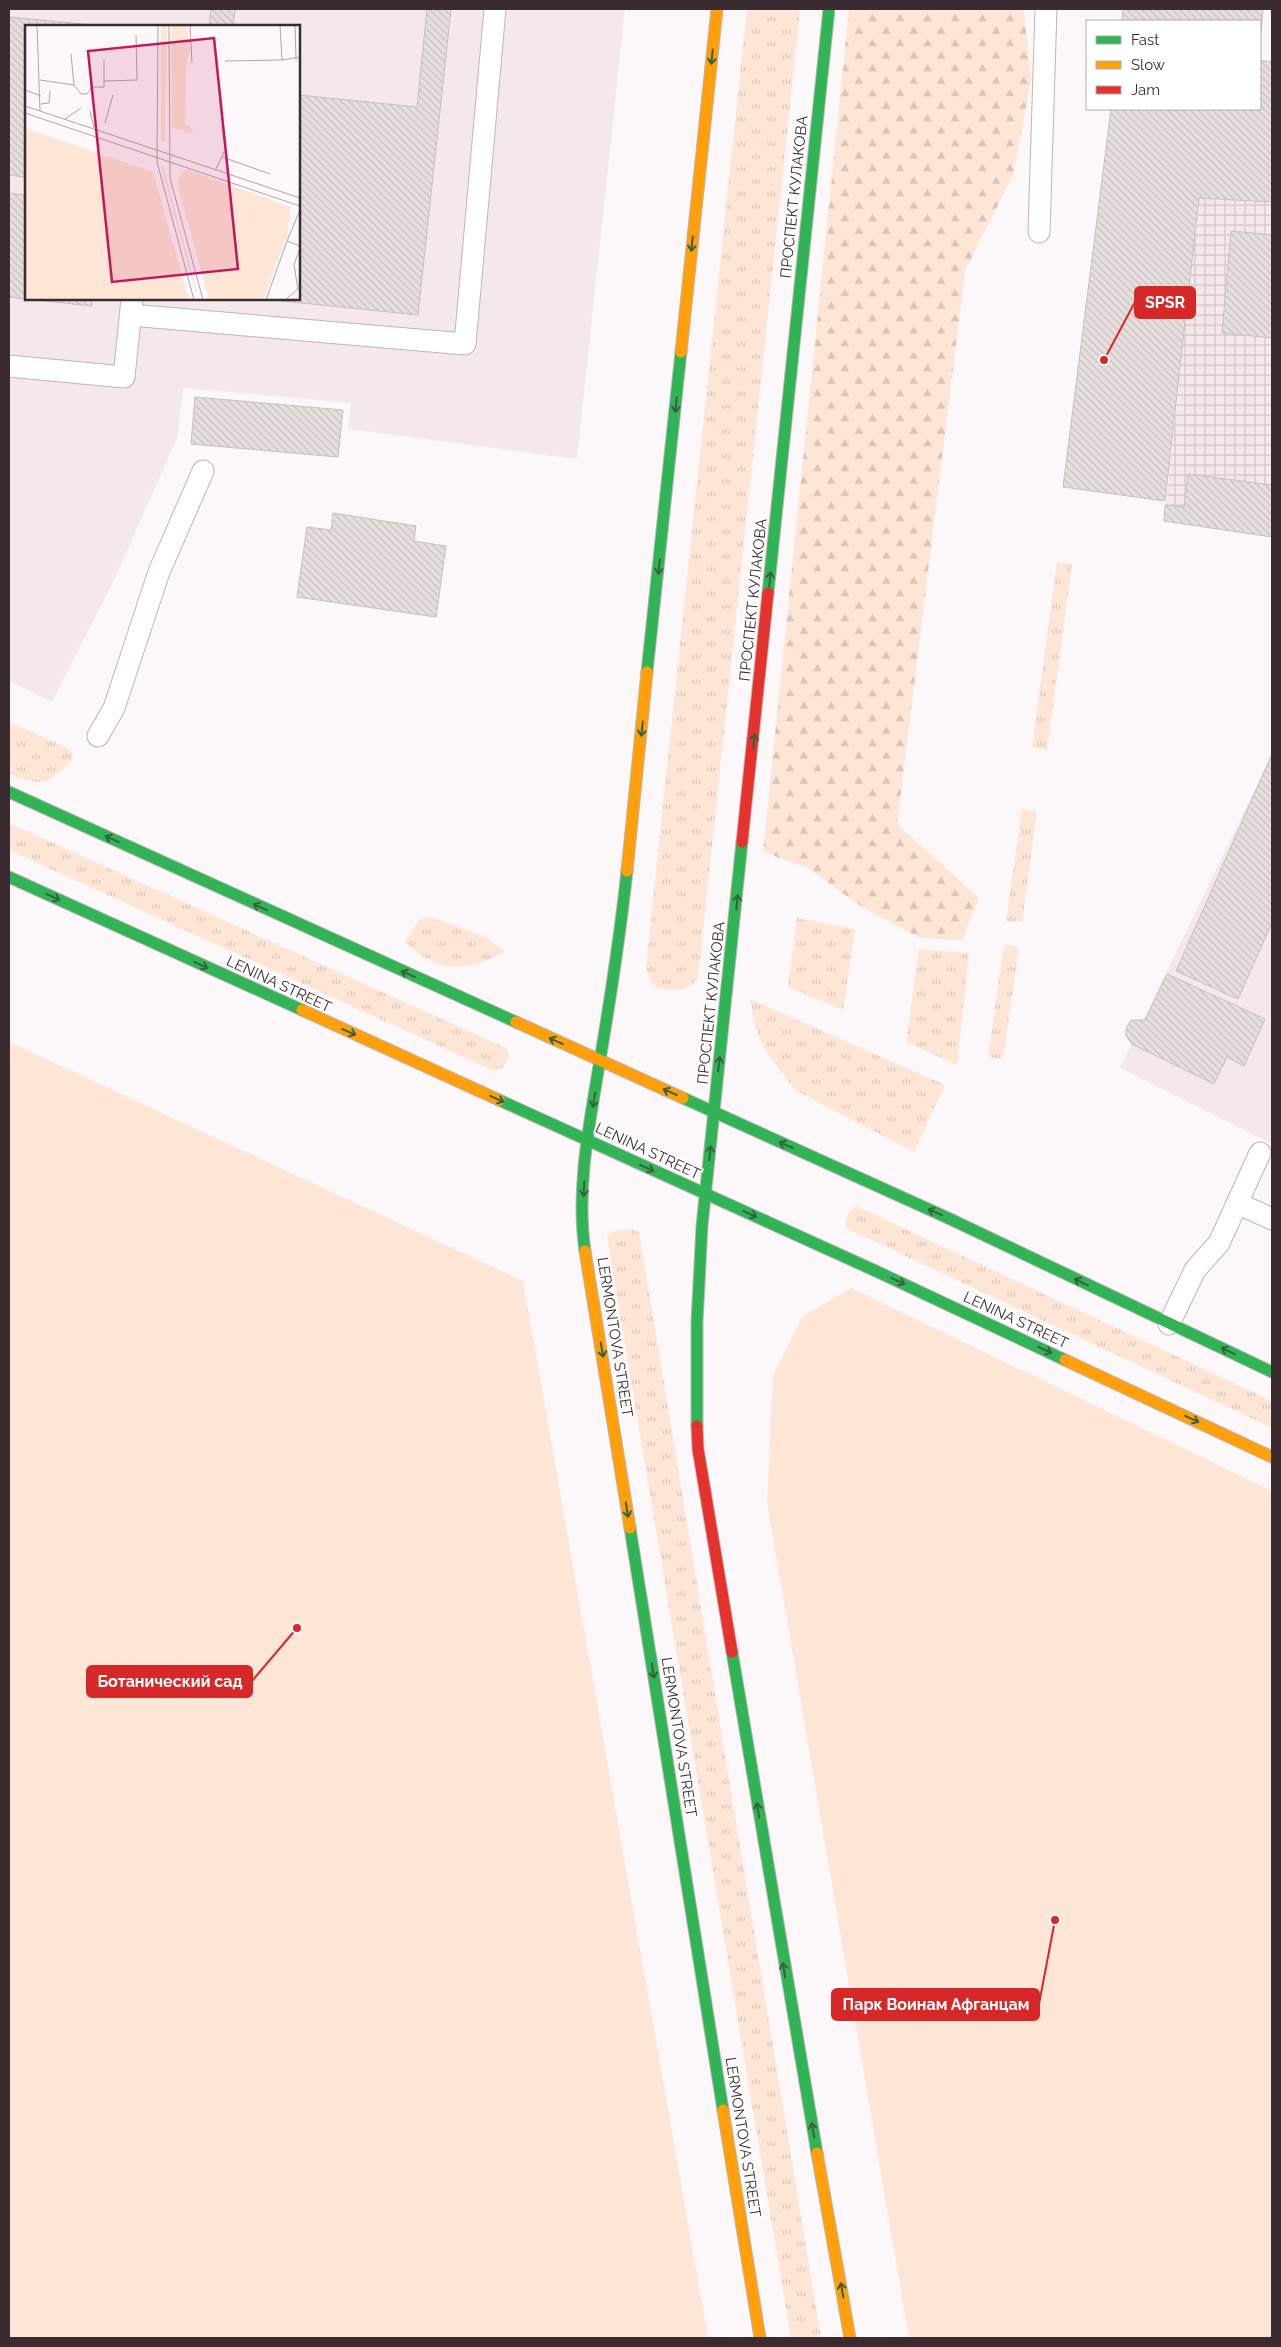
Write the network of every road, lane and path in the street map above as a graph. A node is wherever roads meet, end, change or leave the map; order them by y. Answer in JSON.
{"nodes":[{"id":1,"x":495,"y":9,"type":"edge"},
{"id":2,"x":717,"y":9,"type":"edge"},
{"id":3,"x":829,"y":9,"type":"edge"},
{"id":4,"x":1046,"y":9,"type":"edge"},
{"id":5,"x":1039,"y":232,"type":"dead end"},
{"id":6,"x":132,"y":307,"type":"edge"},
{"id":7,"x":9,"y":366,"type":"edge"},
{"id":8,"x":203,"y":471,"type":"dead end"},
{"id":9,"x":98,"y":736,"type":"dead end"},
{"id":10,"x":9,"y":792,"type":"edge"},
{"id":11,"x":9,"y":877,"type":"edge"},
{"id":12,"x":600,"y":1061,"type":"junction"},
{"id":13,"x":714,"y":1112,"type":"junction"},
{"id":14,"x":587,"y":1140,"type":"junction"},
{"id":15,"x":1260,"y":1153,"type":"dead end"},
{"id":16,"x":705,"y":1194,"type":"junction"},
{"id":17,"x":1237,"y":1203,"type":"junction"},
{"id":18,"x":1272,"y":1219,"type":"edge"},
{"id":19,"x":1169,"y":1324,"type":"junction"},
{"id":20,"x":1272,"y":1372,"type":"edge"},
{"id":21,"x":1272,"y":1457,"type":"edge"},
{"id":22,"x":760,"y":2338,"type":"edge"},
{"id":23,"x":850,"y":2338,"type":"edge"}],
"edges":[{"from":1,"to":6,"type":"lane"},
{"from":2,"to":12,"type":"main road","one_way":true},
{"from":13,"to":3,"type":"main road","name":"ПРОСПЕКТ КУЛАКОВА","one_way":true},
{"from":4,"to":5,"type":"lane"},
{"from":6,"to":7,"type":"lane"},
{"from":8,"to":9,"type":"lane"},
{"from":12,"to":10,"type":"main road","one_way":true},
{"from":11,"to":14,"type":"main road","name":"LENINA STREET","one_way":true},
{"from":13,"to":12,"type":"main road","one_way":true},
{"from":12,"to":14,"type":"main road","one_way":true},
{"from":16,"to":13,"type":"main road","name":"ПРОСПЕКТ КУЛАКОВА","one_way":true},
{"from":19,"to":13,"type":"main road","one_way":true},
{"from":14,"to":16,"type":"main road","name":"LENINA STREET","one_way":true},
{"from":14,"to":22,"type":"main road","name":"LERMONTOVA STREET","one_way":true},
{"from":15,"to":17,"type":"lane"},
{"from":16,"to":21,"type":"main road","name":"LENINA STREET","one_way":true},
{"from":23,"to":16,"type":"main road","one_way":true},
{"from":17,"to":18,"type":"lane"},
{"from":17,"to":19,"type":"lane"},
{"from":20,"to":19,"type":"main road","one_way":true}]}
